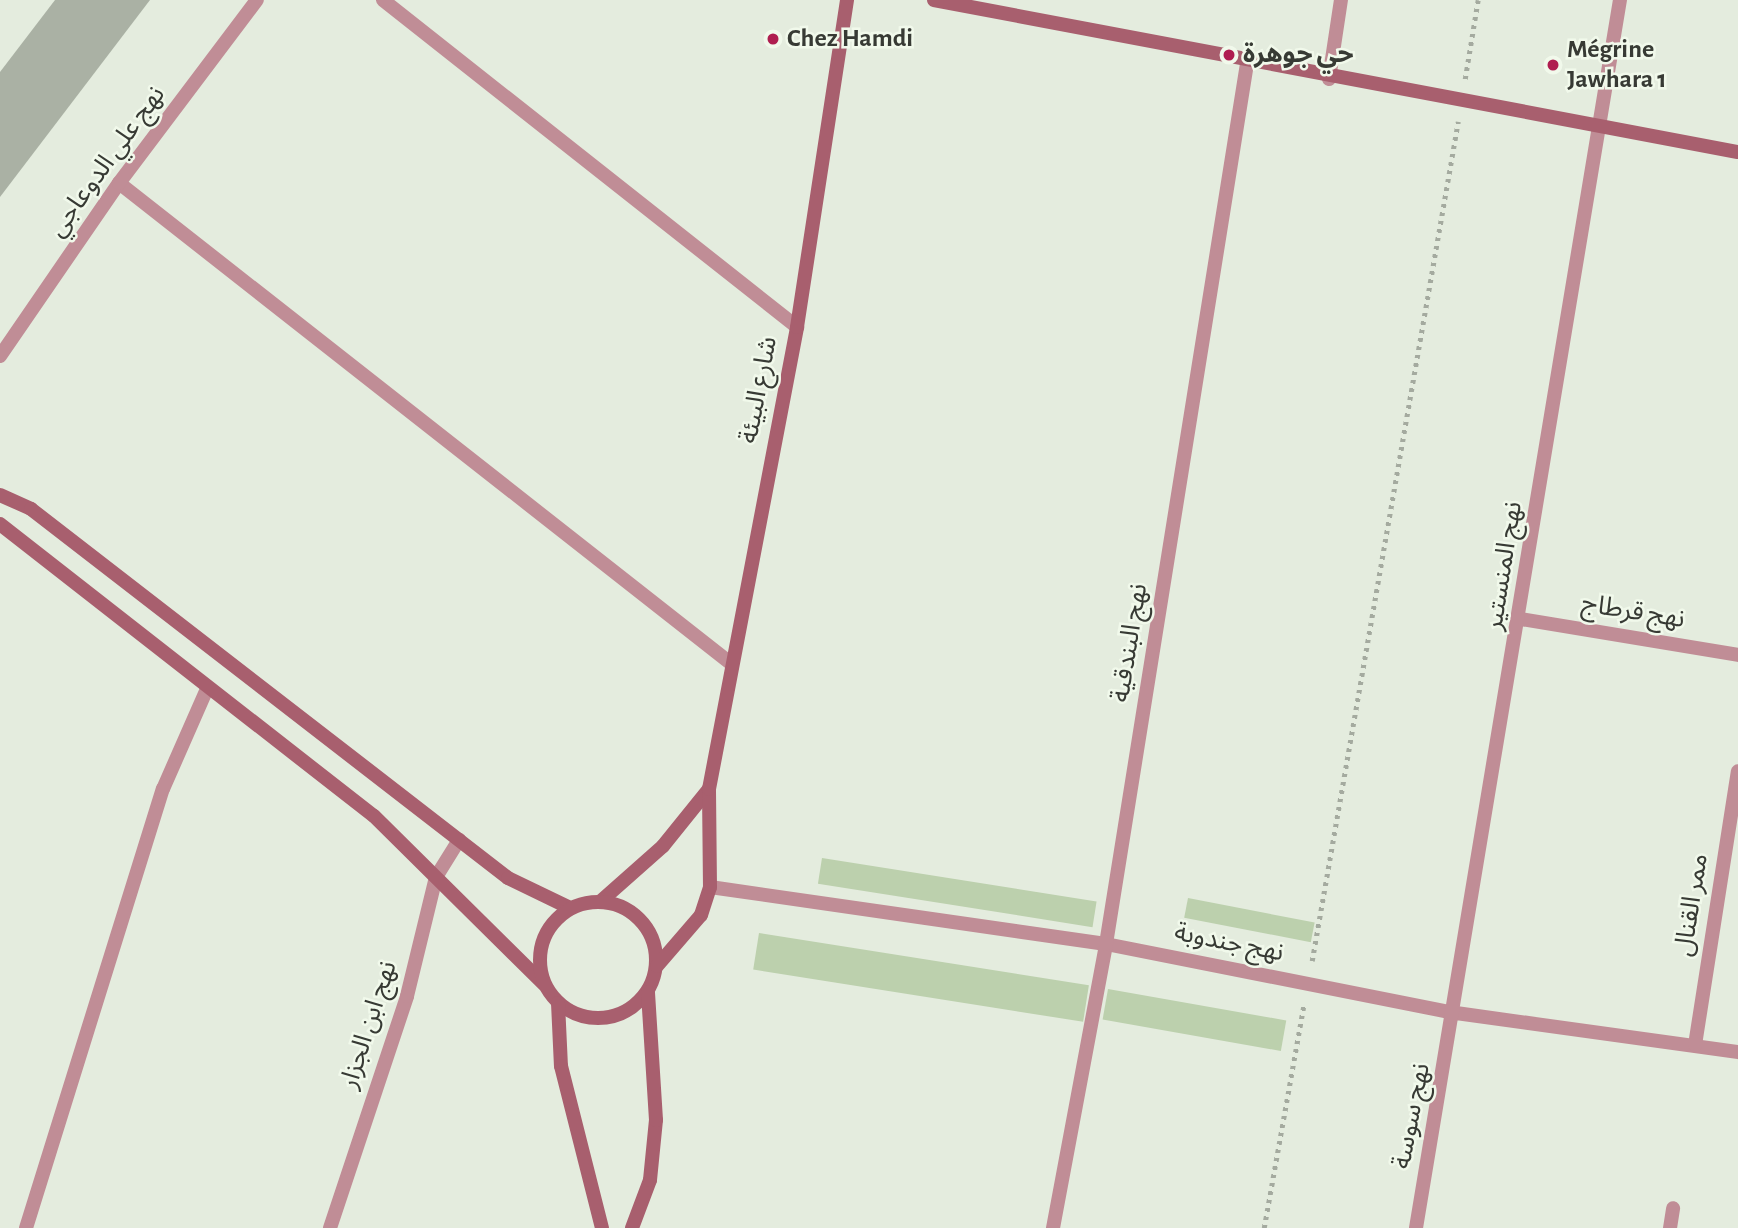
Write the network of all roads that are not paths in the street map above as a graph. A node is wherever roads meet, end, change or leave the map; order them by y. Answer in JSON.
{"nodes":[{"id":1,"x":257,"y":0,"type":"edge"},
{"id":2,"x":383,"y":0,"type":"edge"},
{"id":3,"x":847,"y":0,"type":"edge"},
{"id":4,"x":934,"y":0,"type":"edge"},
{"id":5,"x":1341,"y":0,"type":"edge"},
{"id":6,"x":1620,"y":0,"type":"edge"},
{"id":7,"x":1247,"y":64,"type":"junction"},
{"id":8,"x":1329,"y":79,"type":"junction"},
{"id":9,"x":1600,"y":128,"type":"junction"},
{"id":10,"x":1738,"y":152,"type":"edge"},
{"id":11,"x":119,"y":183,"type":"junction"},
{"id":12,"x":797,"y":327,"type":"junction"},
{"id":13,"x":0,"y":356,"type":"edge"},
{"id":14,"x":0,"y":495,"type":"edge"},
{"id":15,"x":0,"y":524,"type":"edge"},
{"id":16,"x":1521,"y":618,"type":"junction"},
{"id":17,"x":1738,"y":655,"type":"edge"},
{"id":18,"x":729,"y":662,"type":"junction"},
{"id":19,"x":207,"y":689,"type":"junction"},
{"id":20,"x":1738,"y":771,"type":"edge"},
{"id":21,"x":709,"y":789,"type":"junction"},
{"id":22,"x":459,"y":841,"type":"junction"},
{"id":23,"x":436,"y":877,"type":"junction"},
{"id":24,"x":710,"y":887,"type":"junction"},
{"id":25,"x":601,"y":901,"type":"junction"},
{"id":26,"x":568,"y":907,"type":"junction"},
{"id":27,"x":1106,"y":944,"type":"junction"},
{"id":28,"x":657,"y":966,"type":"junction"},
{"id":29,"x":545,"y":985,"type":"junction"},
{"id":30,"x":648,"y":992,"type":"junction"},
{"id":31,"x":558,"y":1003,"type":"junction"},
{"id":32,"x":1456,"y":1013,"type":"junction"},
{"id":33,"x":1695,"y":1045,"type":"junction"},
{"id":34,"x":1738,"y":1052,"type":"edge"},
{"id":35,"x":1673,"y":1208,"type":"dead end"},
{"id":36,"x":26,"y":1228,"type":"edge"},
{"id":37,"x":330,"y":1228,"type":"edge"},
{"id":38,"x":602,"y":1228,"type":"edge"},
{"id":39,"x":632,"y":1228,"type":"edge"},
{"id":40,"x":1053,"y":1228,"type":"edge"},
{"id":41,"x":1416,"y":1228,"type":"edge"},
{"id":42,"x":1670,"y":1228,"type":"edge"}],
"edges":[{"from":1,"to":11,"type":"street","name":"نهج علي الدوعاجي"},
{"from":2,"to":12,"type":"street"},
{"from":3,"to":12,"type":"street","name":"شارع البيئة"},
{"from":4,"to":7,"type":"street"},
{"from":5,"to":8,"type":"street"},
{"from":6,"to":9,"type":"street","name":"نهج المنستير"},
{"from":7,"to":8,"type":"street"},
{"from":7,"to":27,"type":"street","name":"نهج البندقية"},
{"from":8,"to":9,"type":"street"},
{"from":9,"to":10,"type":"street"},
{"from":9,"to":16,"type":"street","name":"نهج المنستير"},
{"from":11,"to":13,"type":"street","name":"نهج علي الدوعاجي"},
{"from":11,"to":18,"type":"street"},
{"from":12,"to":18,"type":"street","name":"شارع البيئة"},
{"from":14,"to":22,"type":"street"},
{"from":15,"to":19,"type":"street"},
{"from":16,"to":17,"type":"street","name":"نهج قرطاج"},
{"from":16,"to":32,"type":"street","name":"نهج المنستير"},
{"from":18,"to":21,"type":"street","name":"شارع البيئة"},
{"from":19,"to":23,"type":"street"},
{"from":19,"to":36,"type":"street"},
{"from":20,"to":33,"type":"street","name":"ممر القنال"},
{"from":21,"to":24,"type":"street","name":"شارع البيئة"},
{"from":21,"to":25,"type":"street"},
{"from":22,"to":23,"type":"street","name":"نهج ابن الجزار"},
{"from":22,"to":26,"type":"street"},
{"from":23,"to":29,"type":"street"},
{"from":23,"to":37,"type":"street","name":"نهج ابن الجزار"},
{"from":24,"to":27,"type":"street","name":"نهج جندوبة"},
{"from":24,"to":28,"type":"street"},
{"from":25,"to":26,"type":"street"},
{"from":25,"to":28,"type":"street"},
{"from":26,"to":29,"type":"street"},
{"from":27,"to":32,"type":"street","name":"نهج جندوبة"},
{"from":27,"to":40,"type":"street","name":"نهج البندقية"},
{"from":28,"to":30,"type":"street"},
{"from":29,"to":31,"type":"street"},
{"from":30,"to":31,"type":"street"},
{"from":30,"to":39,"type":"street"},
{"from":31,"to":38,"type":"street"},
{"from":32,"to":33,"type":"street","name":"نهج جندوبة"},
{"from":32,"to":41,"type":"street","name":"نهج سوسة"},
{"from":33,"to":34,"type":"street","name":"نهج جندوبة"},
{"from":35,"to":42,"type":"street"}]}
